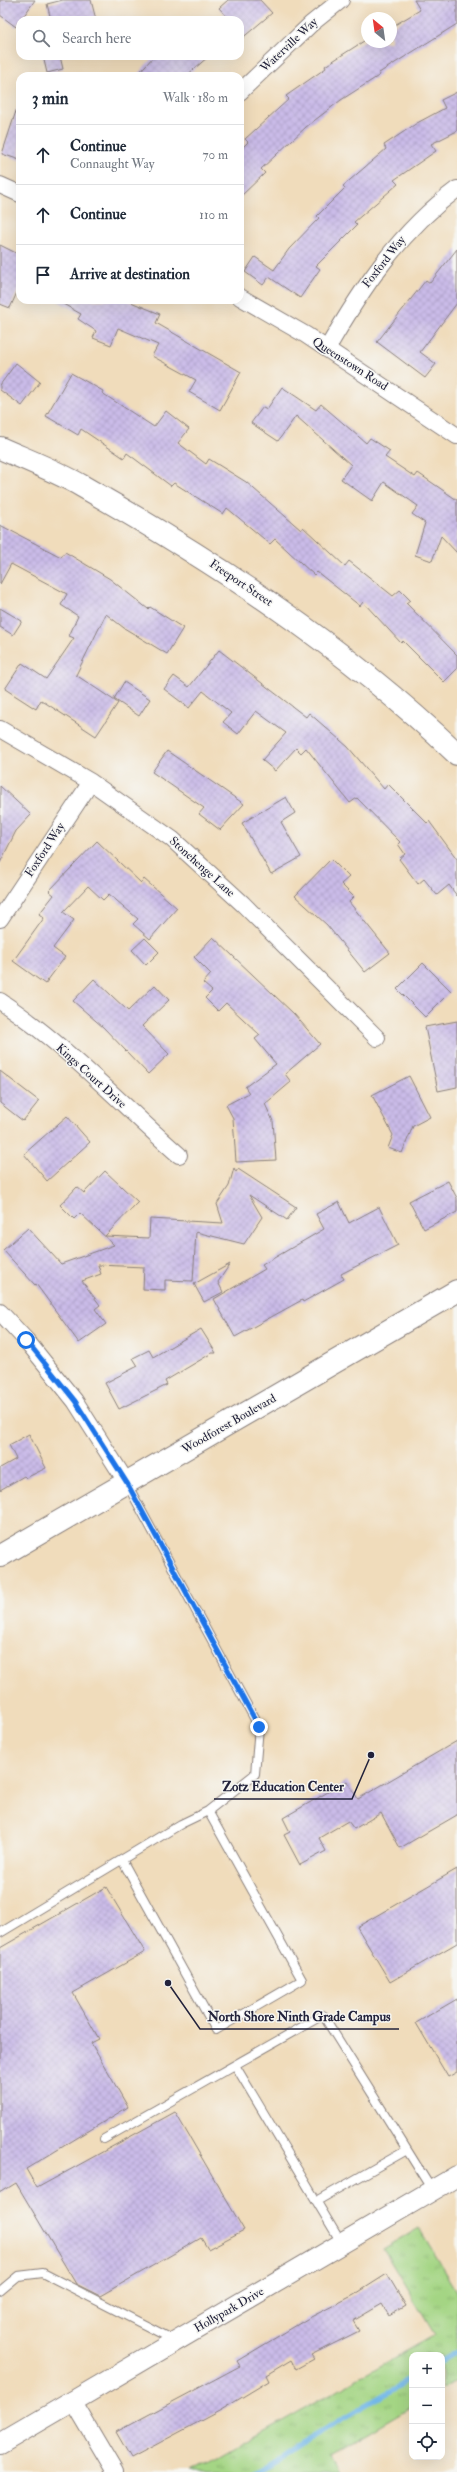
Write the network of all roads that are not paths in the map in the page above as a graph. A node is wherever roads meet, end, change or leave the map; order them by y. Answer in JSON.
{"nodes":[{"id":1,"x":341,"y":0,"type":"edge"},
{"id":2,"x":244,"y":88,"type":"edge"},
{"id":3,"x":0,"y":185,"type":"edge"},
{"id":4,"x":457,"y":189,"type":"edge"},
{"id":5,"x":16,"y":192,"type":"edge"},
{"id":6,"x":244,"y":299,"type":"edge"},
{"id":7,"x":327,"y":349,"type":"junction"},
{"id":8,"x":457,"y":436,"type":"edge"},
{"id":9,"x":0,"y":448,"type":"edge"},
{"id":10,"x":0,"y":729,"type":"edge"},
{"id":11,"x":457,"y":754,"type":"edge"},
{"id":12,"x":90,"y":782,"type":"junction"},
{"id":13,"x":0,"y":919,"type":"edge"},
{"id":14,"x":0,"y":1001,"type":"edge"},
{"id":15,"x":377,"y":1038,"type":"dead end"},
{"id":16,"x":179,"y":1155,"type":"dead end"},
{"id":17,"x":457,"y":1291,"type":"edge"},
{"id":18,"x":0,"y":1312,"type":"edge"},
{"id":19,"x":127,"y":1483,"type":"junction"},
{"id":20,"x":0,"y":1556,"type":"edge"},
{"id":21,"x":208,"y":1811,"type":"junction"},
{"id":22,"x":122,"y":1860,"type":"junction"},
{"id":23,"x":0,"y":1933,"type":"edge"},
{"id":24,"x":235,"y":2065,"type":"junction"},
{"id":25,"x":104,"y":2139,"type":"dead end"},
{"id":26,"x":407,"y":2150,"type":"junction"},
{"id":27,"x":457,"y":2176,"type":"edge"},
{"id":28,"x":432,"y":2191,"type":"junction"},
{"id":29,"x":317,"y":2201,"type":"junction"},
{"id":30,"x":342,"y":2244,"type":"junction"},
{"id":31,"x":0,"y":2291,"type":"edge"},
{"id":32,"x":176,"y":2341,"type":"junction"},
{"id":33,"x":73,"y":2401,"type":"junction"},
{"id":34,"x":0,"y":2444,"type":"edge"},
{"id":35,"x":114,"y":2472,"type":"edge"}],
"edges":[{"from":1,"to":2,"type":"street","name":"Waterville Way"},
{"from":3,"to":5,"type":"street"},
{"from":4,"to":7,"type":"street","name":"Foxford Way"},
{"from":6,"to":7,"type":"street","name":"Queenstown Road"},
{"from":7,"to":8,"type":"street","name":"Queenstown Road"},
{"from":9,"to":11,"type":"main road","name":"Freeport Street"},
{"from":10,"to":12,"type":"street","name":"Stonehenge Lane"},
{"from":12,"to":13,"type":"street","name":"Foxford Way"},
{"from":12,"to":15,"type":"street","name":"Stonehenge Lane"},
{"from":14,"to":16,"type":"street","name":"Kings Court Drive"},
{"from":17,"to":19,"type":"main road","name":"Woodforest Boulevard"},
{"from":18,"to":19,"type":"street"},
{"from":19,"to":20,"type":"main road","name":"Woodforest Boulevard"},
{"from":19,"to":21,"type":"lane"},
{"from":21,"to":22,"type":"lane"},
{"from":21,"to":22,"type":"lane"},
{"from":22,"to":23,"type":"lane"},
{"from":24,"to":25,"type":"lane"},
{"from":24,"to":26,"type":"lane"},
{"from":24,"to":29,"type":"lane"},
{"from":26,"to":28,"type":"lane"},
{"from":26,"to":29,"type":"lane"},
{"from":27,"to":28,"type":"street","name":"Hollypark Drive"},
{"from":28,"to":30,"type":"street","name":"Hollypark Drive"},
{"from":29,"to":30,"type":"lane"},
{"from":30,"to":32,"type":"street","name":"Hollypark Drive"},
{"from":31,"to":32,"type":"lane"},
{"from":32,"to":33,"type":"street","name":"Hollypark Drive"},
{"from":33,"to":34,"type":"street","name":"Hollypark Drive"},
{"from":33,"to":35,"type":"street"}]}
